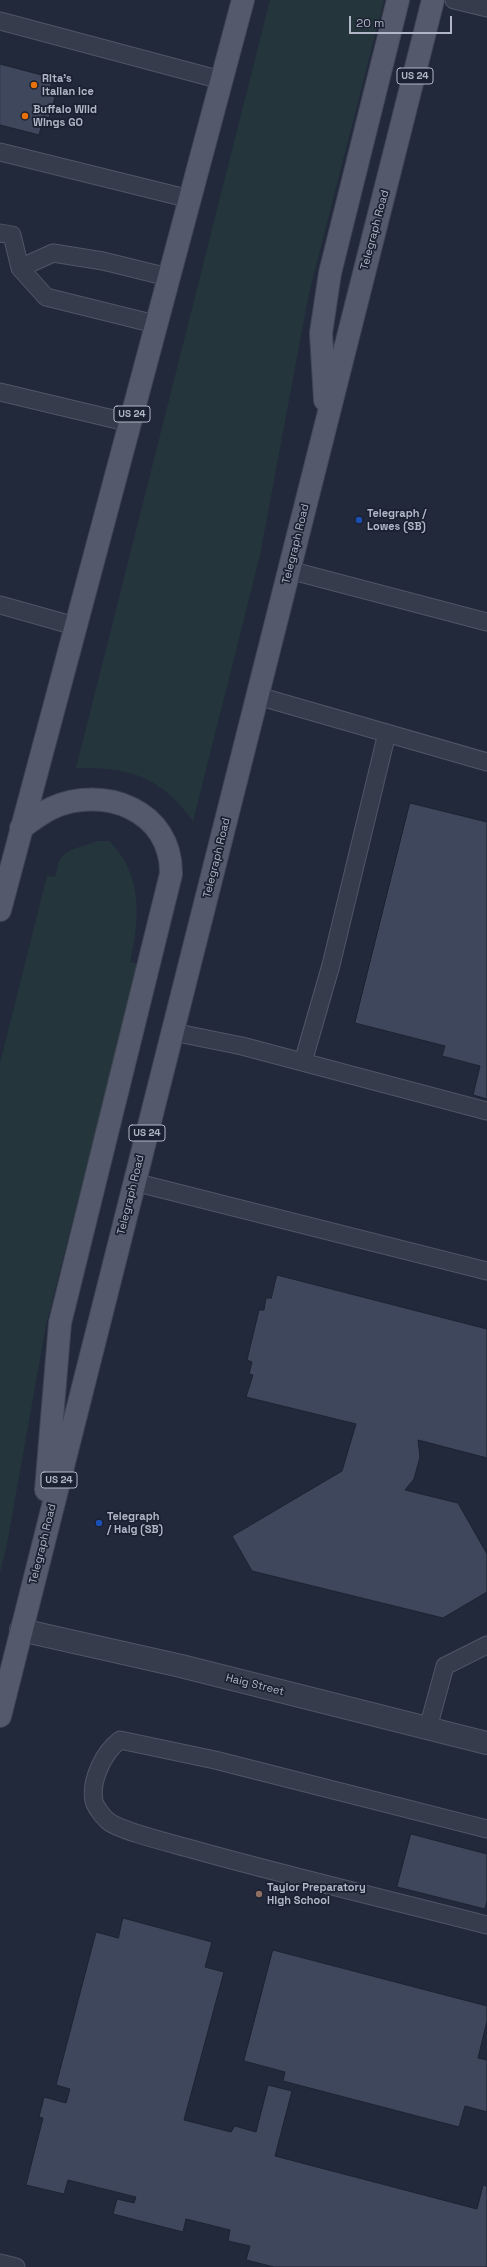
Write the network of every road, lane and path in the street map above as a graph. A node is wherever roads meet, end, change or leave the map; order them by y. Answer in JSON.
{"nodes":[{"id":1,"x":243,"y":0,"type":"edge"},
{"id":2,"x":398,"y":0,"type":"edge"},
{"id":3,"x":434,"y":0,"type":"edge"},
{"id":4,"x":454,"y":0,"type":"edge"},
{"id":5,"x":487,"y":8,"type":"edge"},
{"id":6,"x":0,"y":21,"type":"edge"},
{"id":7,"x":221,"y":80,"type":"junction"},
{"id":8,"x":0,"y":152,"type":"edge"},
{"id":9,"x":190,"y":199,"type":"junction"},
{"id":10,"x":0,"y":233,"type":"edge"},
{"id":11,"x":20,"y":268,"type":"junction"},
{"id":12,"x":168,"y":277,"type":"junction"},
{"id":13,"x":155,"y":324,"type":"junction"},
{"id":14,"x":0,"y":392,"type":"edge"},
{"id":15,"x":326,"y":422,"type":"junction"},
{"id":16,"x":130,"y":423,"type":"junction"},
{"id":17,"x":289,"y":570,"type":"junction"},
{"id":18,"x":0,"y":605,"type":"edge"},
{"id":19,"x":487,"y":622,"type":"edge"},
{"id":20,"x":76,"y":626,"type":"junction"},
{"id":21,"x":258,"y":696,"type":"junction"},
{"id":22,"x":387,"y":733,"type":"junction"},
{"id":23,"x":487,"y":762,"type":"edge"},
{"id":24,"x":21,"y":828,"type":"junction"},
{"id":25,"x":0,"y":910,"type":"edge"},
{"id":26,"x":172,"y":1032,"type":"junction"},
{"id":27,"x":303,"y":1062,"type":"junction"},
{"id":28,"x":487,"y":1111,"type":"edge"},
{"id":29,"x":134,"y":1182,"type":"junction"},
{"id":30,"x":487,"y":1271,"type":"edge"},
{"id":31,"x":40,"y":1559,"type":"junction"},
{"id":32,"x":22,"y":1630,"type":"junction"},
{"id":33,"x":487,"y":1645,"type":"edge"},
{"id":34,"x":0,"y":1716,"type":"edge"},
{"id":35,"x":428,"y":1728,"type":"junction"},
{"id":36,"x":487,"y":1743,"type":"edge"},
{"id":37,"x":487,"y":1829,"type":"edge"},
{"id":38,"x":487,"y":1924,"type":"edge"},
{"id":39,"x":0,"y":2263,"type":"edge"},
{"id":40,"x":16,"y":2267,"type":"edge"}],
"edges":[{"from":1,"to":7,"type":"main road","number":"US 24"},
{"from":2,"to":15,"type":"main road"},
{"from":3,"to":15,"type":"main road","name":"Telegraph Road","number":"US 24"},
{"from":4,"to":5,"type":"lane"},
{"from":6,"to":7,"type":"lane"},
{"from":7,"to":9,"type":"main road","number":"US 24"},
{"from":8,"to":9,"type":"lane"},
{"from":9,"to":12,"type":"main road","number":"US 24"},
{"from":10,"to":11,"type":"lane"},
{"from":11,"to":12,"type":"lane"},
{"from":11,"to":13,"type":"lane"},
{"from":12,"to":13,"type":"main road","number":"US 24"},
{"from":13,"to":16,"type":"main road","number":"US 24"},
{"from":14,"to":16,"type":"lane"},
{"from":15,"to":17,"type":"main road","name":"Telegraph Road","number":"US 24"},
{"from":16,"to":20,"type":"main road","number":"US 24"},
{"from":17,"to":19,"type":"lane"},
{"from":17,"to":21,"type":"main road","name":"Telegraph Road","number":"US 24"},
{"from":18,"to":20,"type":"lane"},
{"from":20,"to":24,"type":"main road","number":"US 24"},
{"from":21,"to":22,"type":"lane"},
{"from":21,"to":26,"type":"main road","name":"Telegraph Road","number":"US 24"},
{"from":22,"to":23,"type":"lane"},
{"from":22,"to":27,"type":"lane"},
{"from":24,"to":25,"type":"main road","number":"US 24"},
{"from":24,"to":31,"type":"main road"},
{"from":26,"to":27,"type":"lane"},
{"from":26,"to":29,"type":"main road","name":"Telegraph Road","number":"US 24"},
{"from":27,"to":28,"type":"lane"},
{"from":29,"to":30,"type":"lane"},
{"from":29,"to":31,"type":"main road","name":"Telegraph Road","number":"US 24"},
{"from":31,"to":32,"type":"main road","name":"Telegraph Road","number":"US 24"},
{"from":32,"to":34,"type":"main road","name":"Telegraph Road","number":"US 24"},
{"from":32,"to":35,"type":"street","name":"Haig Street"},
{"from":33,"to":35,"type":"lane"},
{"from":35,"to":36,"type":"street","name":"Haig Street"},
{"from":37,"to":38,"type":"lane"},
{"from":39,"to":40,"type":"lane"}]}
